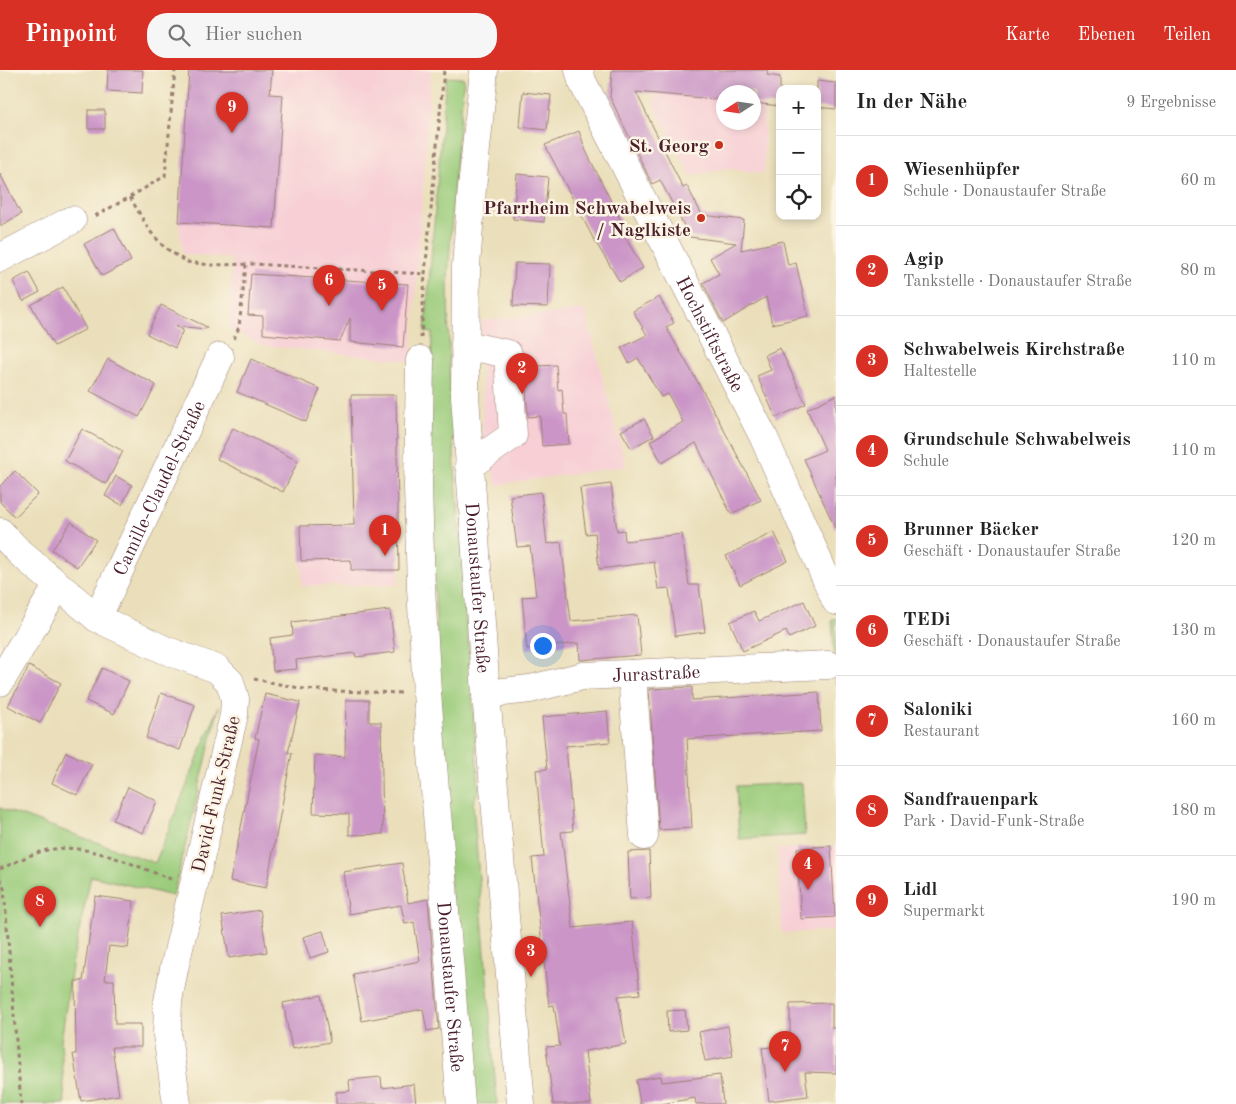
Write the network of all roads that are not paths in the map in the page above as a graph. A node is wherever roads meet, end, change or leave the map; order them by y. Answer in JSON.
{"nodes":[{"id":1,"x":484,"y":70,"type":"edge"},
{"id":2,"x":579,"y":70,"type":"edge"},
{"id":3,"x":72,"y":220,"type":"road end"},
{"id":4,"x":0,"y":258,"type":"edge"},
{"id":5,"x":465,"y":345,"type":"junction"},
{"id":6,"x":220,"y":357,"type":"road end"},
{"id":7,"x":420,"y":360,"type":"road end"},
{"id":8,"x":469,"y":466,"type":"junction"},
{"id":9,"x":0,"y":532,"type":"edge"},
{"id":10,"x":58,"y":585,"type":"junction"},
{"id":11,"x":836,"y":601,"type":"edge"},
{"id":12,"x":97,"y":618,"type":"junction"},
{"id":13,"x":828,"y":665,"type":"dead end"},
{"id":14,"x":632,"y":674,"type":"junction"},
{"id":15,"x":0,"y":682,"type":"edge"},
{"id":16,"x":492,"y":693,"type":"junction"},
{"id":17,"x":644,"y":836,"type":"dead end"},
{"id":18,"x":177,"y":1104,"type":"edge"},
{"id":19,"x":461,"y":1104,"type":"edge"},
{"id":20,"x":522,"y":1104,"type":"edge"}],
"edges":[{"from":1,"to":5,"type":"street","name":"Donaustaufer Straße"},
{"from":2,"to":11,"type":"street","name":"Hochstiftstraße"},
{"from":3,"to":4,"type":"street"},
{"from":5,"to":8,"type":"street","name":"Donaustaufer Straße"},
{"from":5,"to":8,"type":"street"},
{"from":6,"to":12,"type":"street","name":"Camille-Claudel-Straße"},
{"from":7,"to":19,"type":"street","name":"Donaustaufer Straße"},
{"from":8,"to":16,"type":"street","name":"Donaustaufer Straße"},
{"from":9,"to":10,"type":"street"},
{"from":10,"to":12,"type":"street"},
{"from":10,"to":15,"type":"street"},
{"from":12,"to":18,"type":"street","name":"David-Funk-Straße"},
{"from":13,"to":14,"type":"street","name":"Jurastraße"},
{"from":14,"to":16,"type":"street","name":"Jurastraße"},
{"from":14,"to":17,"type":"street"},
{"from":16,"to":20,"type":"street","name":"Donaustaufer Straße"}]}
